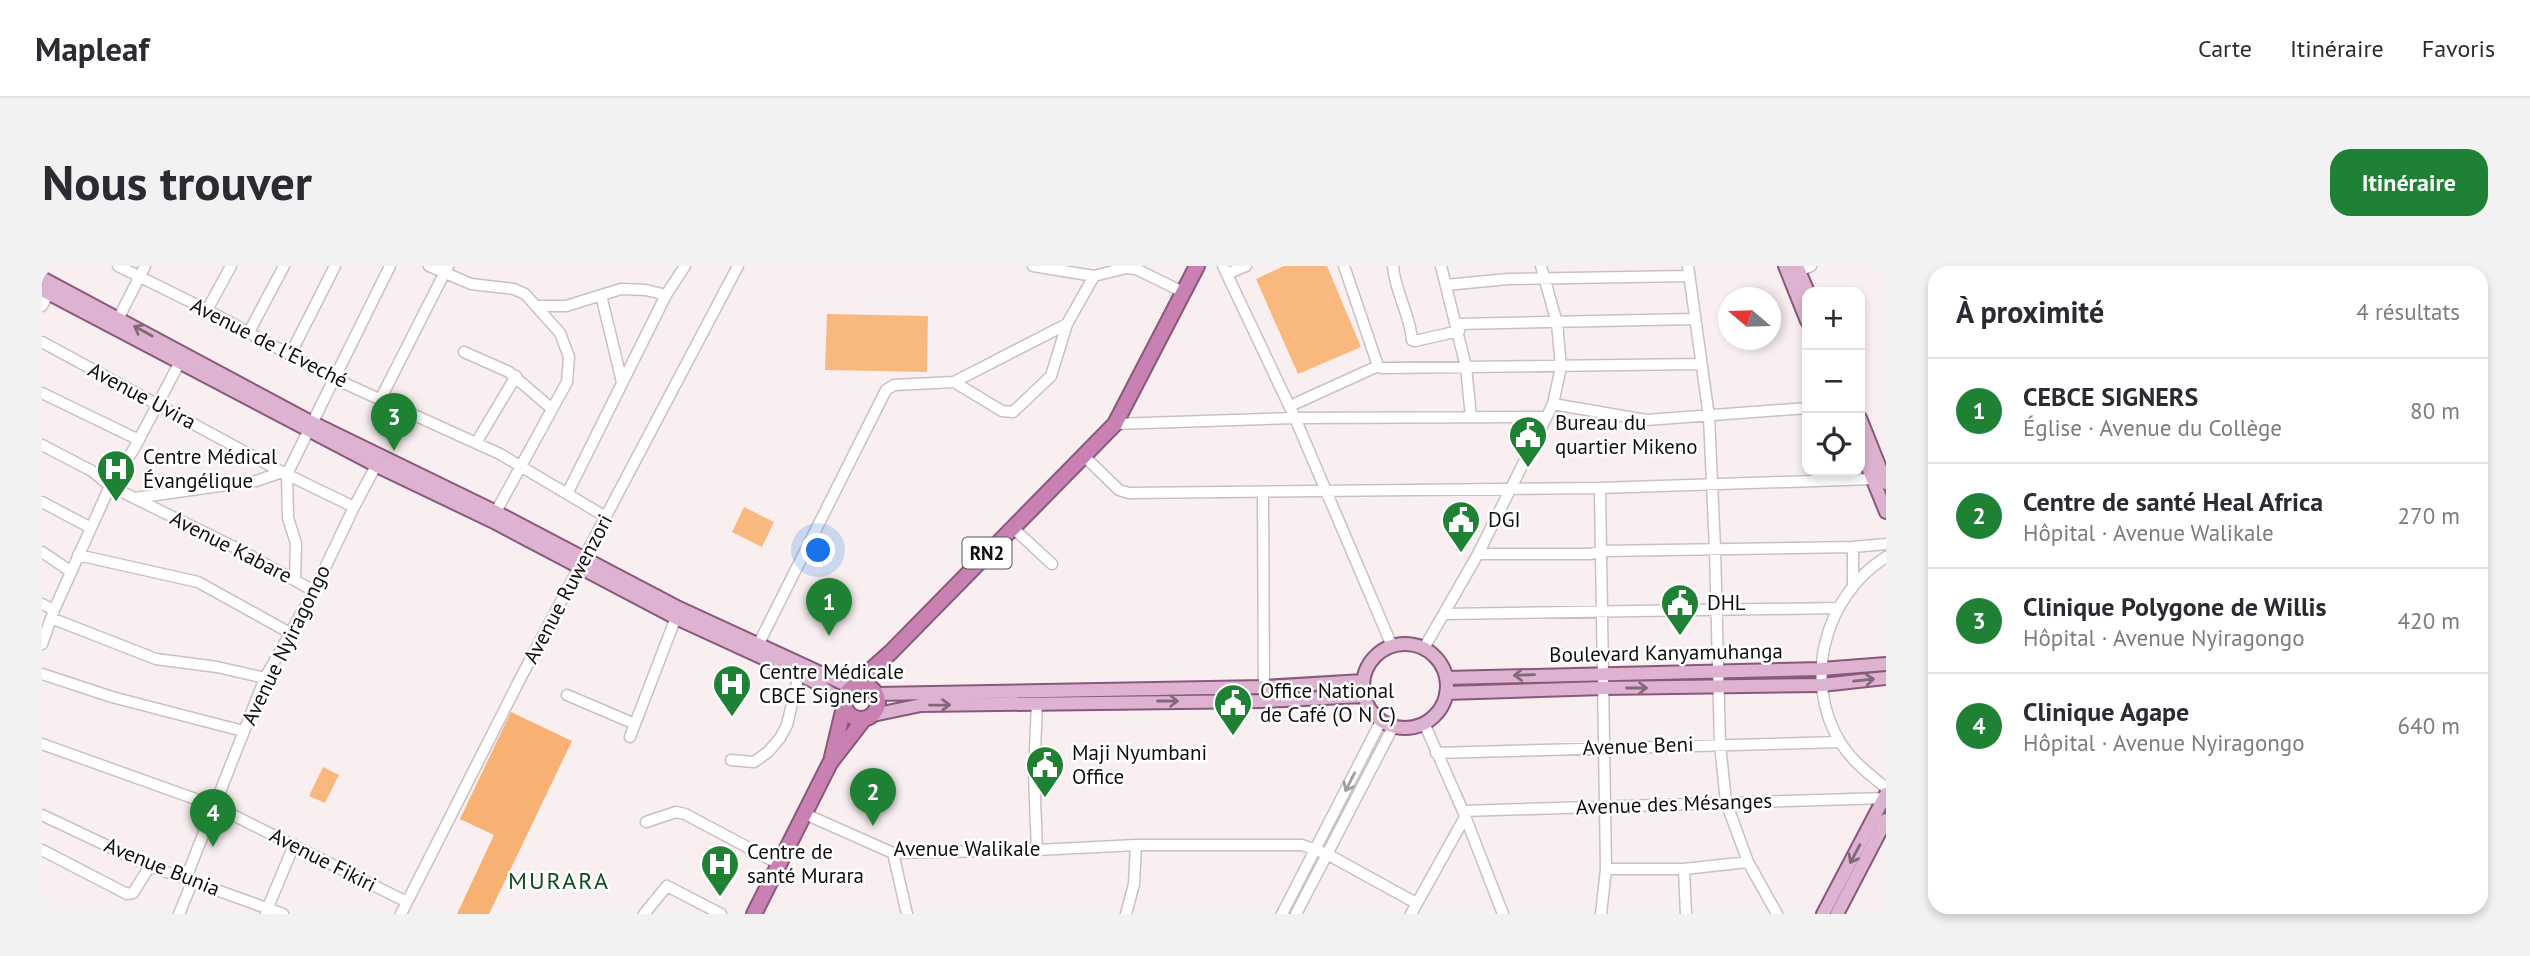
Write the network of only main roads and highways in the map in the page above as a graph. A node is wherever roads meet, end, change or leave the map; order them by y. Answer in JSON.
{"nodes":[{"id":1,"x":1197,"y":266,"type":"edge"},
{"id":2,"x":1785,"y":266,"type":"edge"},
{"id":3,"x":1802,"y":268,"type":"edge"},
{"id":4,"x":46,"y":286,"type":"edge"},
{"id":5,"x":1807,"y":287,"type":"edge"},
{"id":6,"x":1802,"y":308,"type":"edge"},
{"id":7,"x":1865,"y":432,"type":"edge"},
{"id":8,"x":1865,"y":455,"type":"edge"},
{"id":9,"x":1882,"y":480,"type":"edge"},
{"id":10,"x":1886,"y":512,"type":"edge"},
{"id":11,"x":678,"y":613,"type":"junction"},
{"id":12,"x":891,"y":652,"type":"junction"},
{"id":13,"x":1886,"y":664,"type":"edge"},
{"id":14,"x":1446,"y":677,"type":"junction"},
{"id":15,"x":1886,"y":678,"type":"edge"},
{"id":16,"x":1363,"y":681,"type":"junction"},
{"id":17,"x":853,"y":686,"type":"junction"},
{"id":18,"x":875,"y":693,"type":"junction"},
{"id":19,"x":1446,"y":693,"type":"junction"},
{"id":20,"x":1363,"y":696,"type":"junction"},
{"id":21,"x":843,"y":705,"type":"junction"},
{"id":22,"x":868,"y":717,"type":"junction"},
{"id":23,"x":830,"y":763,"type":"junction"},
{"id":24,"x":1886,"y":794,"type":"edge"},
{"id":25,"x":1886,"y":820,"type":"edge"},
{"id":26,"x":754,"y":914,"type":"edge"},
{"id":27,"x":1823,"y":914,"type":"edge"},
{"id":28,"x":1837,"y":914,"type":"edge"}],
"edges":[{"from":1,"to":12,"type":"highway","number":"RN2"},
{"from":2,"to":6,"type":"main road"},
{"from":3,"to":5,"type":"main road"},
{"from":4,"to":11,"type":"main road"},
{"from":7,"to":9,"type":"main road"},
{"from":8,"to":9,"type":"main road"},
{"from":9,"to":10,"type":"main road"},
{"from":11,"to":17,"type":"main road"},
{"from":11,"to":21,"type":"main road"},
{"from":12,"to":17,"type":"highway","number":"RN2"},
{"from":12,"to":18,"type":"highway","number":"RN2"},
{"from":13,"to":14,"type":"main road","name":"Boulevard Kanyamuhanga","one_way":true},
{"from":14,"to":16,"type":"main road"},
{"from":14,"to":19,"type":"main road"},
{"from":19,"to":15,"type":"main road","name":"Boulevard Kanyamuhanga","one_way":true},
{"from":16,"to":18,"type":"main road"},
{"from":16,"to":20,"type":"main road"},
{"from":17,"to":18,"type":"highway"},
{"from":17,"to":21,"type":"highway","number":"RN2"},
{"from":18,"to":22,"type":"highway","number":"RN2"},
{"from":19,"to":20,"type":"main road"},
{"from":22,"to":20,"type":"main road","one_way":true},
{"from":21,"to":22,"type":"highway"},
{"from":21,"to":23,"type":"highway","number":"RN2"},
{"from":22,"to":23,"type":"highway","number":"RN2"},
{"from":23,"to":26,"type":"highway","number":"RN2"},
{"from":24,"to":27,"type":"main road","one_way":true},
{"from":25,"to":28,"type":"main road"}]}
